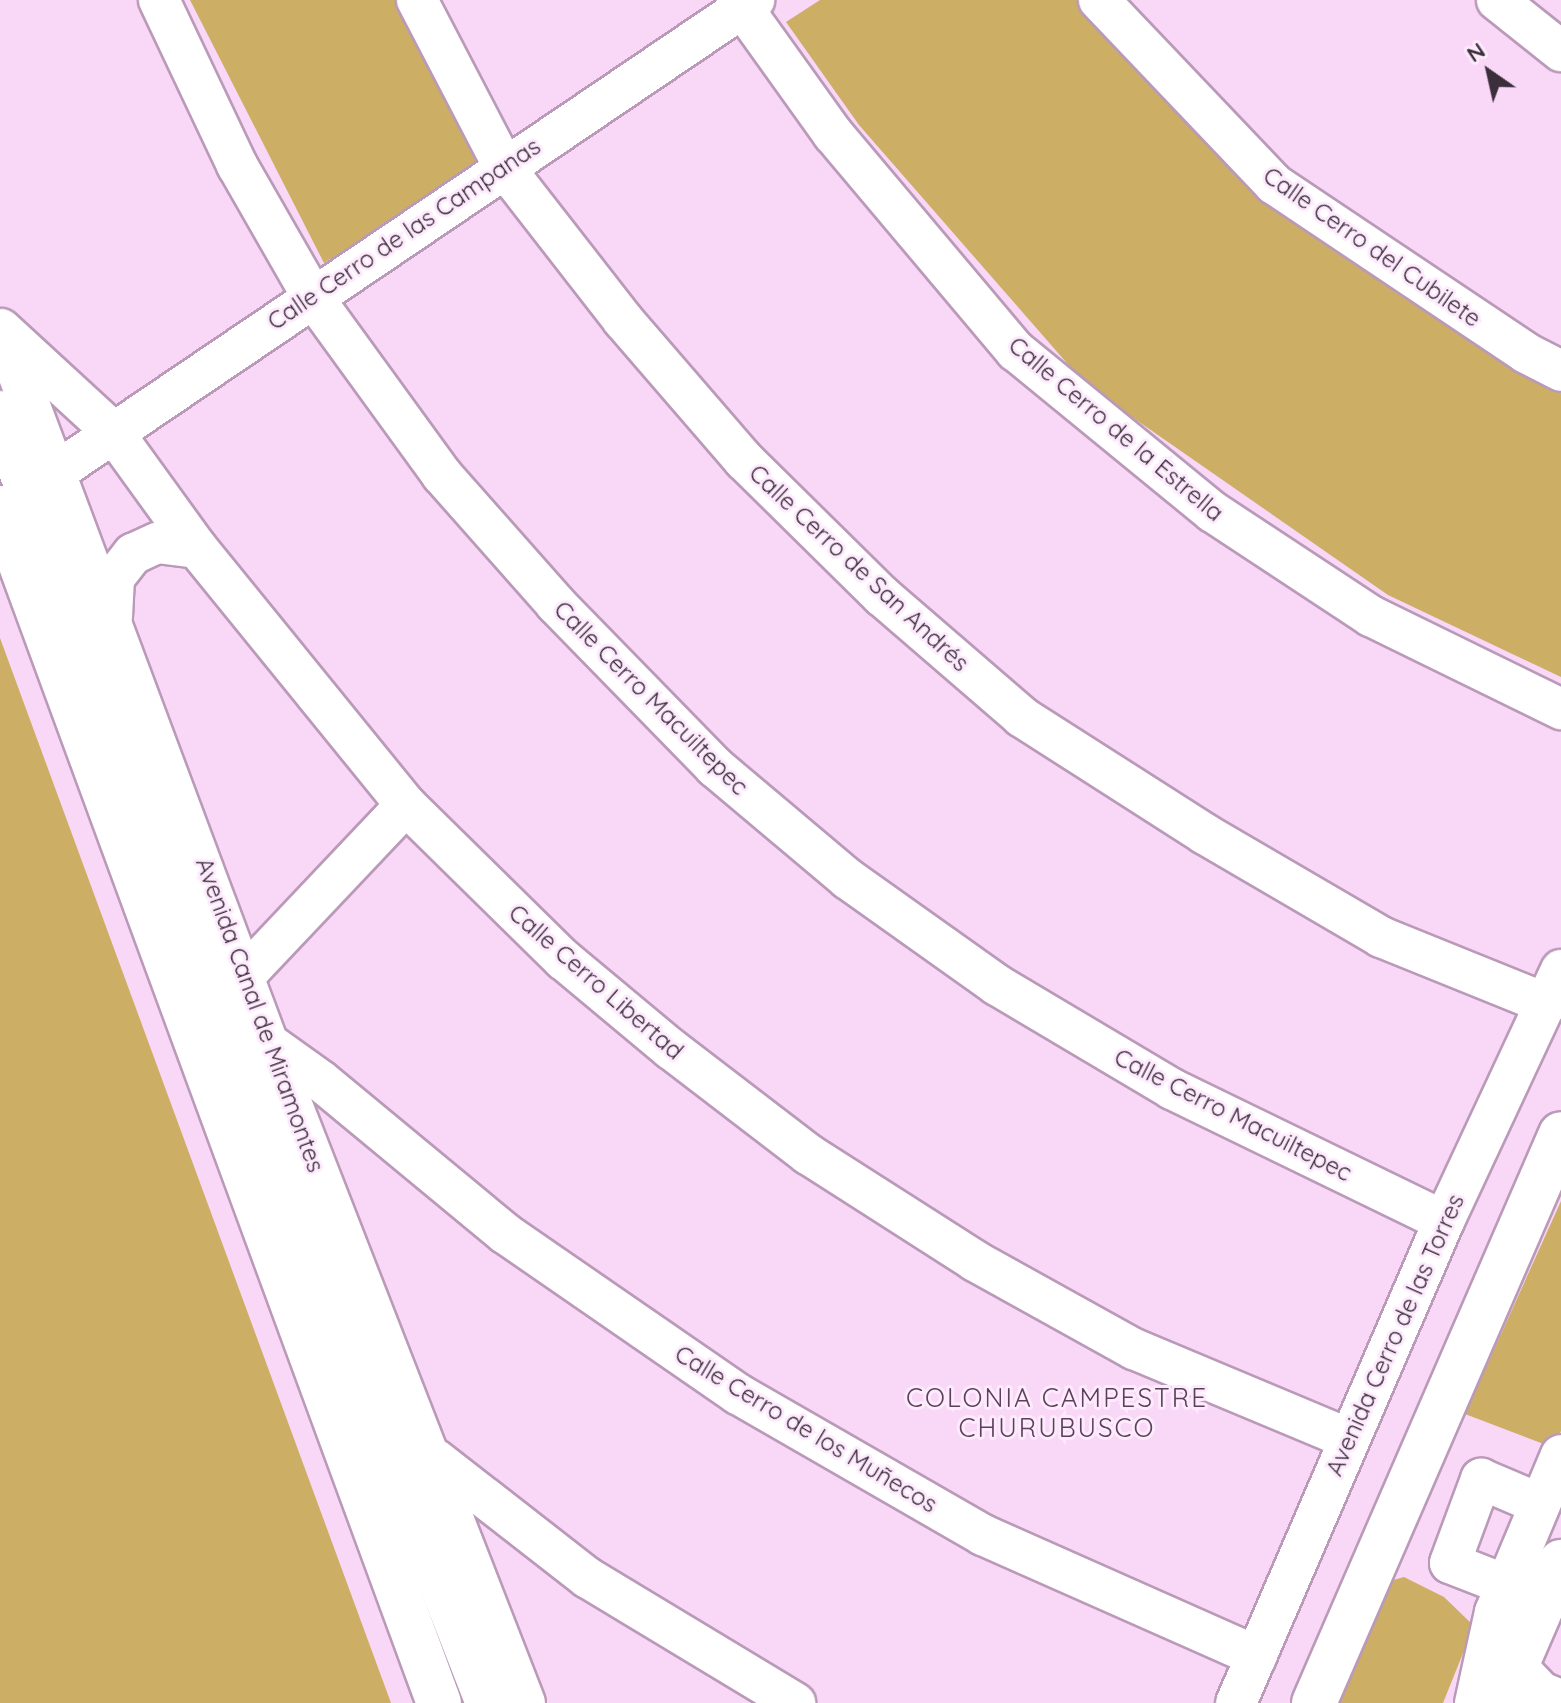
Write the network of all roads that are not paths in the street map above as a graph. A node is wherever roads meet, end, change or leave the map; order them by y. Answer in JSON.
{"nodes":[{"id":1,"x":159,"y":0,"type":"edge"},
{"id":2,"x":417,"y":0,"type":"edge"},
{"id":3,"x":1099,"y":0,"type":"edge"},
{"id":4,"x":1497,"y":0,"type":"edge"},
{"id":5,"x":744,"y":3,"type":"edge"},
{"id":6,"x":1561,"y":51,"type":"edge"},
{"id":7,"x":504,"y":167,"type":"junction"},
{"id":8,"x":312,"y":296,"type":"junction"},
{"id":9,"x":0,"y":327,"type":"edge"},
{"id":10,"x":1561,"y":371,"type":"edge"},
{"id":11,"x":0,"y":413,"type":"edge"},
{"id":12,"x":113,"y":432,"type":"junction"},
{"id":13,"x":56,"y":472,"type":"junction"},
{"id":14,"x":0,"y":508,"type":"edge"},
{"id":15,"x":197,"y":548,"type":"junction"},
{"id":16,"x":117,"y":632,"type":"junction"},
{"id":17,"x":1561,"y":709,"type":"edge"},
{"id":18,"x":406,"y":805,"type":"junction"},
{"id":19,"x":245,"y":975,"type":"junction"},
{"id":20,"x":1554,"y":987,"type":"edge"},
{"id":21,"x":268,"y":1043,"type":"junction"},
{"id":22,"x":357,"y":1110,"type":"junction"},
{"id":23,"x":1561,"y":1134,"type":"edge"},
{"id":24,"x":306,"y":1140,"type":"junction"},
{"id":25,"x":1444,"y":1221,"type":"junction"},
{"id":26,"x":1349,"y":1439,"type":"junction"},
{"id":27,"x":1561,"y":1455,"type":"edge"},
{"id":28,"x":434,"y":1458,"type":"junction"},
{"id":29,"x":1540,"y":1504,"type":"junction"},
{"id":30,"x":1561,"y":1562,"type":"edge"},
{"id":31,"x":1506,"y":1585,"type":"junction"},
{"id":32,"x":1256,"y":1656,"type":"junction"},
{"id":33,"x":1508,"y":1684,"type":"edge"},
{"id":34,"x":1561,"y":1700,"type":"edge"},
{"id":35,"x":439,"y":1703,"type":"edge"},
{"id":36,"x":488,"y":1703,"type":"edge"},
{"id":37,"x":525,"y":1703,"type":"edge"},
{"id":38,"x":795,"y":1703,"type":"edge"},
{"id":39,"x":1236,"y":1703,"type":"edge"},
{"id":40,"x":1314,"y":1703,"type":"edge"},
{"id":41,"x":1475,"y":1703,"type":"edge"}],
"edges":[{"from":1,"to":8,"type":"street","name":"Calle Cerro Macuiltepec"},
{"from":2,"to":7,"type":"street","name":"Calle Cerro de San Andrés"},
{"from":3,"to":10,"type":"street","name":"Calle Cerro del Cubilete"},
{"from":4,"to":6,"type":"street"},
{"from":5,"to":7,"type":"street","name":"Calle Cerro de las Campanas"},
{"from":5,"to":17,"type":"street","name":"Calle Cerro de la Estrella"},
{"from":7,"to":8,"type":"street","name":"Calle Cerro de las Campanas"},
{"from":7,"to":20,"type":"street","name":"Calle Cerro de San Andrés"},
{"from":8,"to":12,"type":"street","name":"Calle Cerro de las Campanas"},
{"from":8,"to":25,"type":"street","name":"Calle Cerro Macuiltepec"},
{"from":9,"to":12,"type":"street","name":"Calle Cerro Libertad"},
{"from":9,"to":13,"type":"street","name":"Avenida Canal de Miramontes"},
{"from":11,"to":36,"type":"main road","name":"Avenida Canal de Miramontes"},
{"from":12,"to":13,"type":"street","name":"Calle Cerro de las Campanas"},
{"from":12,"to":15,"type":"street","name":"Calle Cerro Libertad"},
{"from":13,"to":16,"type":"street","name":"Avenida Canal de Miramontes"},
{"from":14,"to":35,"type":"main road"},
{"from":15,"to":16,"type":"street"},
{"from":15,"to":18,"type":"street","name":"Calle Cerro Libertad"},
{"from":16,"to":19,"type":"street","name":"Avenida Canal de Miramontes"},
{"from":18,"to":19,"type":"street"},
{"from":18,"to":26,"type":"street","name":"Calle Cerro Libertad"},
{"from":19,"to":21,"type":"street","name":"Avenida Canal de Miramontes"},
{"from":20,"to":25,"type":"street","name":"Avenida Cerro de las Torres"},
{"from":21,"to":22,"type":"street","name":"Calle Cerro de los Muñecos"},
{"from":21,"to":24,"type":"street","name":"Avenida Canal de Miramontes"},
{"from":22,"to":24,"type":"street"},
{"from":22,"to":32,"type":"street","name":"Calle Cerro de los Muñecos"},
{"from":23,"to":40,"type":"main road"},
{"from":24,"to":28,"type":"street","name":"Avenida Canal de Miramontes"},
{"from":25,"to":26,"type":"street","name":"Avenida Cerro de las Torres"},
{"from":26,"to":32,"type":"street","name":"Avenida Cerro de las Torres"},
{"from":27,"to":29,"type":"street"},
{"from":28,"to":37,"type":"street","name":"Avenida Canal de Miramontes"},
{"from":28,"to":38,"type":"street"},
{"from":29,"to":31,"type":"street"},
{"from":29,"to":31,"type":"street"},
{"from":30,"to":33,"type":"main road"},
{"from":31,"to":41,"type":"street"},
{"from":32,"to":39,"type":"street","name":"Avenida Cerro de las Torres"},
{"from":33,"to":34,"type":"street"}]}
